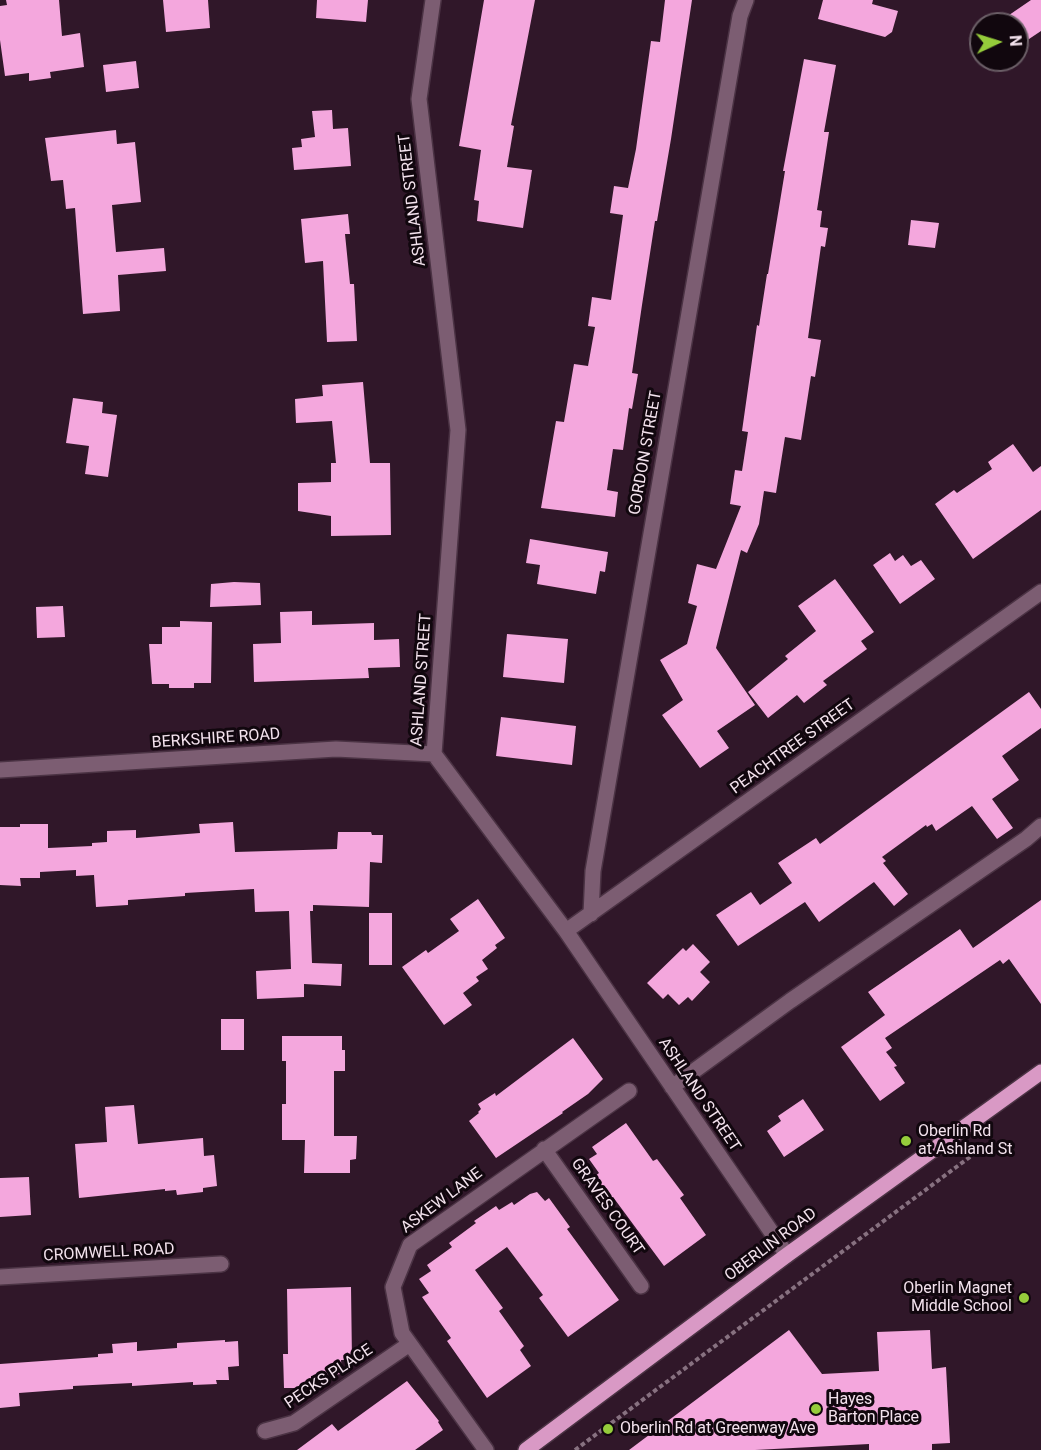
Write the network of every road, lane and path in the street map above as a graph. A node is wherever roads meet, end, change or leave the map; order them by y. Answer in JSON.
{"nodes":[{"id":1,"x":433,"y":0,"type":"edge"},
{"id":2,"x":746,"y":0,"type":"edge"},
{"id":3,"x":1041,"y":592,"type":"edge"},
{"id":4,"x":434,"y":754,"type":"junction"},
{"id":5,"x":0,"y":770,"type":"edge"},
{"id":6,"x":1041,"y":826,"type":"edge"},
{"id":7,"x":591,"y":914,"type":"junction"},
{"id":8,"x":566,"y":931,"type":"junction"},
{"id":9,"x":1041,"y":1072,"type":"edge"},
{"id":10,"x":672,"y":1087,"type":"junction"},
{"id":11,"x":629,"y":1091,"type":"dead end"},
{"id":12,"x":982,"y":1148,"type":"dead end"},
{"id":13,"x":544,"y":1149,"type":"junction"},
{"id":14,"x":787,"y":1255,"type":"junction"},
{"id":15,"x":221,"y":1264,"type":"dead end"},
{"id":16,"x":0,"y":1277,"type":"edge"},
{"id":17,"x":642,"y":1286,"type":"dead end"},
{"id":18,"x":408,"y":1345,"type":"junction"},
{"id":19,"x":265,"y":1431,"type":"dead end"},
{"id":20,"x":486,"y":1450,"type":"edge"},
{"id":21,"x":526,"y":1450,"type":"edge"},
{"id":22,"x":575,"y":1450,"type":"edge"}],
"edges":[{"from":1,"to":4,"type":"street","name":"ASHLAND STREET"},
{"from":2,"to":7,"type":"street","name":"GORDON STREET"},
{"from":3,"to":7,"type":"street","name":"PEACHTREE STREET"},
{"from":4,"to":5,"type":"street","name":"BERKSHIRE ROAD"},
{"from":4,"to":8,"type":"street","name":"ASHLAND STREET"},
{"from":6,"to":10,"type":"street"},
{"from":7,"to":8,"type":"street","name":"PEACHTREE STREET"},
{"from":8,"to":10,"type":"street","name":"ASHLAND STREET"},
{"from":9,"to":14,"type":"main road","name":"OBERLIN ROAD"},
{"from":10,"to":14,"type":"street","name":"ASHLAND STREET"},
{"from":11,"to":13,"type":"street","name":"ASKEW LANE"},
{"from":12,"to":22,"type":"path"},
{"from":13,"to":17,"type":"street","name":"GRAVES COURT"},
{"from":13,"to":18,"type":"street","name":"ASKEW LANE"},
{"from":14,"to":21,"type":"main road","name":"OBERLIN ROAD"},
{"from":15,"to":16,"type":"street","name":"CROMWELL ROAD"},
{"from":18,"to":19,"type":"street","name":"PECKS PLACE"},
{"from":18,"to":20,"type":"street","name":"ASKEW LANE"}]}
